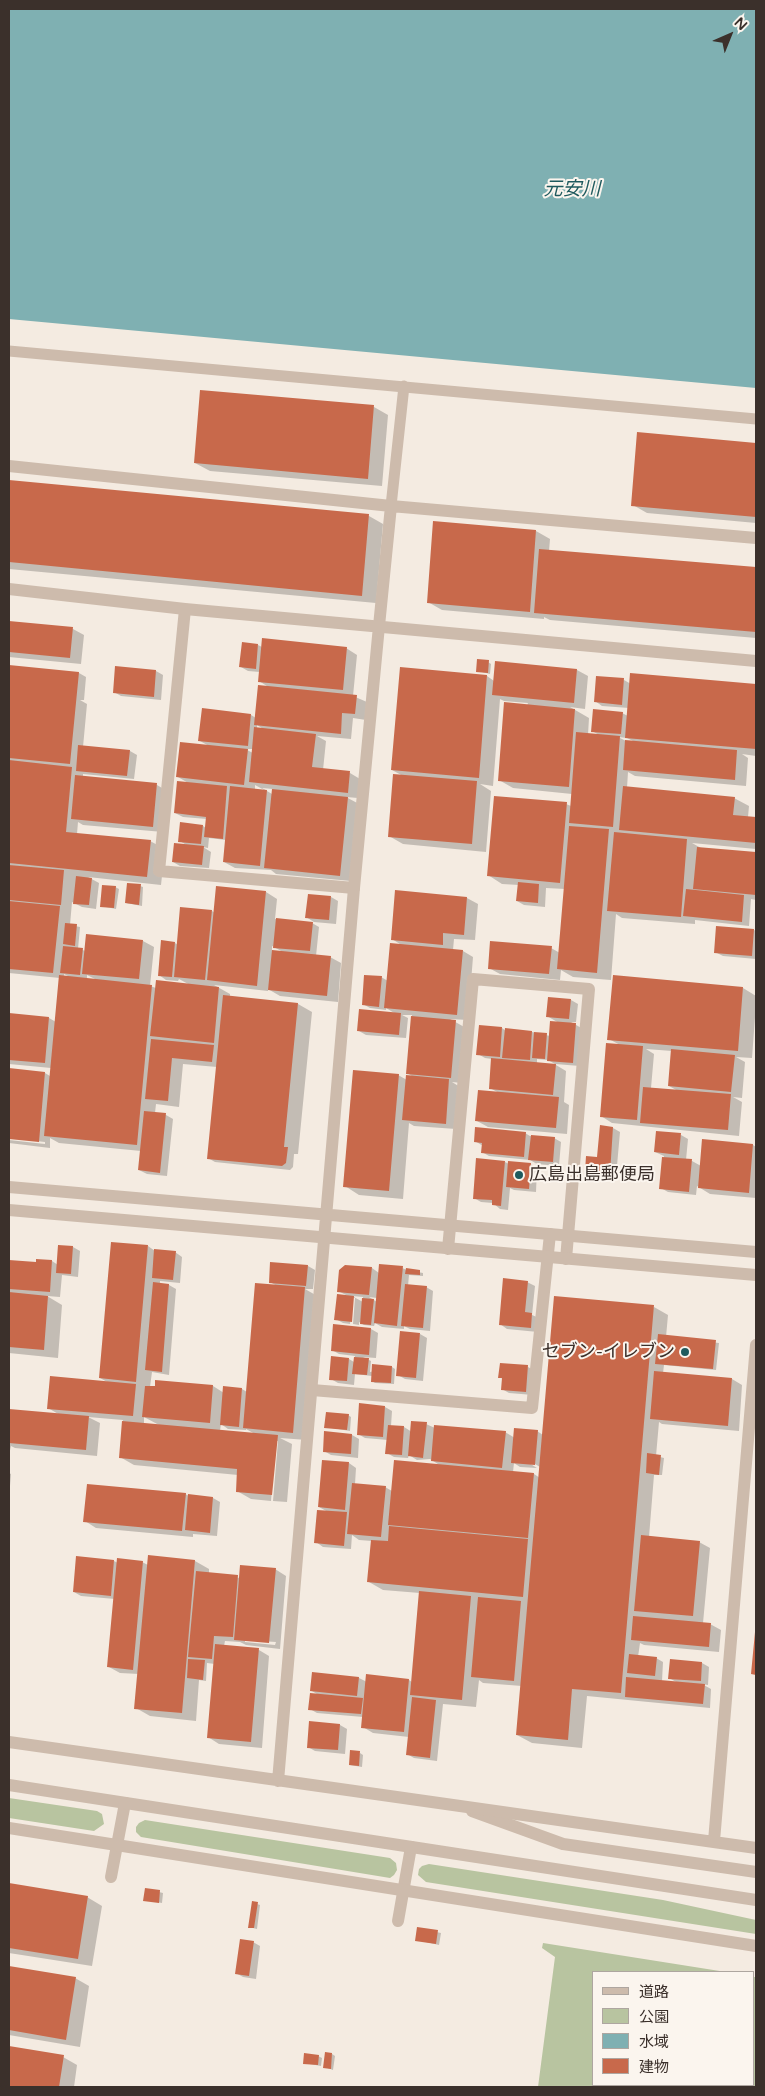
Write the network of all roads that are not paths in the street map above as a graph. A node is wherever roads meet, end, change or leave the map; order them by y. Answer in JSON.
{"nodes":[{"id":1,"x":9,"y":351,"type":"edge"},
{"id":2,"x":404,"y":386,"type":"junction"},
{"id":3,"x":756,"y":419,"type":"edge"},
{"id":4,"x":9,"y":466,"type":"edge"},
{"id":5,"x":391,"y":506,"type":"junction"},
{"id":6,"x":756,"y":538,"type":"edge"},
{"id":7,"x":9,"y":589,"type":"edge"},
{"id":8,"x":185,"y":609,"type":"junction"},
{"id":9,"x":379,"y":626,"type":"junction"},
{"id":10,"x":756,"y":661,"type":"edge"},
{"id":11,"x":354,"y":888,"type":"junction"},
{"id":12,"x":9,"y":1187,"type":"edge"},
{"id":13,"x":9,"y":1210,"type":"edge"},
{"id":14,"x":327,"y":1215,"type":"junction"},
{"id":15,"x":450,"y":1226,"type":"junction"},
{"id":16,"x":550,"y":1234,"type":"junction"},
{"id":17,"x":568,"y":1236,"type":"junction"},
{"id":18,"x":325,"y":1238,"type":"junction"},
{"id":19,"x":448,"y":1249,"type":"junction"},
{"id":20,"x":756,"y":1252,"type":"edge"},
{"id":21,"x":548,"y":1257,"type":"junction"},
{"id":22,"x":566,"y":1259,"type":"junction"},
{"id":23,"x":756,"y":1275,"type":"edge"},
{"id":24,"x":756,"y":1345,"type":"edge"},
{"id":25,"x":312,"y":1390,"type":"junction"},
{"id":26,"x":9,"y":1742,"type":"edge"},
{"id":27,"x":278,"y":1781,"type":"junction"},
{"id":28,"x":9,"y":1785,"type":"edge"},
{"id":29,"x":125,"y":1803,"type":"junction"},
{"id":30,"x":459,"y":1806,"type":"junction"},
{"id":31,"x":9,"y":1828,"type":"edge"},
{"id":32,"x":714,"y":1841,"type":"junction"},
{"id":33,"x":117,"y":1845,"type":"junction"},
{"id":34,"x":411,"y":1847,"type":"junction"},
{"id":35,"x":756,"y":1848,"type":"edge"},
{"id":36,"x":756,"y":1872,"type":"edge"},
{"id":37,"x":111,"y":1877,"type":"dead end"},
{"id":38,"x":403,"y":1890,"type":"junction"},
{"id":39,"x":756,"y":1900,"type":"edge"},
{"id":40,"x":398,"y":1920,"type":"dead end"},
{"id":41,"x":756,"y":1946,"type":"edge"}],
"edges":[{"from":1,"to":2,"type":"lane"},
{"from":2,"to":3,"type":"lane"},
{"from":2,"to":5,"type":"lane"},
{"from":4,"to":5,"type":"street"},
{"from":5,"to":6,"type":"street"},
{"from":5,"to":9,"type":"street"},
{"from":7,"to":8,"type":"street"},
{"from":8,"to":9,"type":"street"},
{"from":8,"to":11,"type":"street"},
{"from":9,"to":10,"type":"street"},
{"from":9,"to":11,"type":"street"},
{"from":11,"to":14,"type":"street"},
{"from":12,"to":14,"type":"street"},
{"from":13,"to":18,"type":"street"},
{"from":14,"to":15,"type":"street"},
{"from":14,"to":18,"type":"street"},
{"from":15,"to":16,"type":"street"},
{"from":15,"to":17,"type":"street"},
{"from":15,"to":19,"type":"street"},
{"from":16,"to":17,"type":"street"},
{"from":16,"to":21,"type":"street"},
{"from":17,"to":20,"type":"street"},
{"from":17,"to":22,"type":"street"},
{"from":18,"to":19,"type":"street"},
{"from":18,"to":25,"type":"street"},
{"from":19,"to":21,"type":"street"},
{"from":21,"to":22,"type":"street"},
{"from":21,"to":25,"type":"street"},
{"from":22,"to":23,"type":"street"},
{"from":24,"to":32,"type":"street"},
{"from":25,"to":27,"type":"street"},
{"from":26,"to":27,"type":"street"},
{"from":27,"to":30,"type":"street"},
{"from":28,"to":29,"type":"street"},
{"from":29,"to":33,"type":"street"},
{"from":29,"to":34,"type":"street"},
{"from":30,"to":32,"type":"street"},
{"from":30,"to":36,"type":"street"},
{"from":31,"to":33,"type":"street"},
{"from":32,"to":35,"type":"street"},
{"from":33,"to":37,"type":"street"},
{"from":33,"to":38,"type":"street"},
{"from":34,"to":38,"type":"street"},
{"from":34,"to":39,"type":"street"},
{"from":38,"to":40,"type":"street"},
{"from":38,"to":41,"type":"street"}]}
